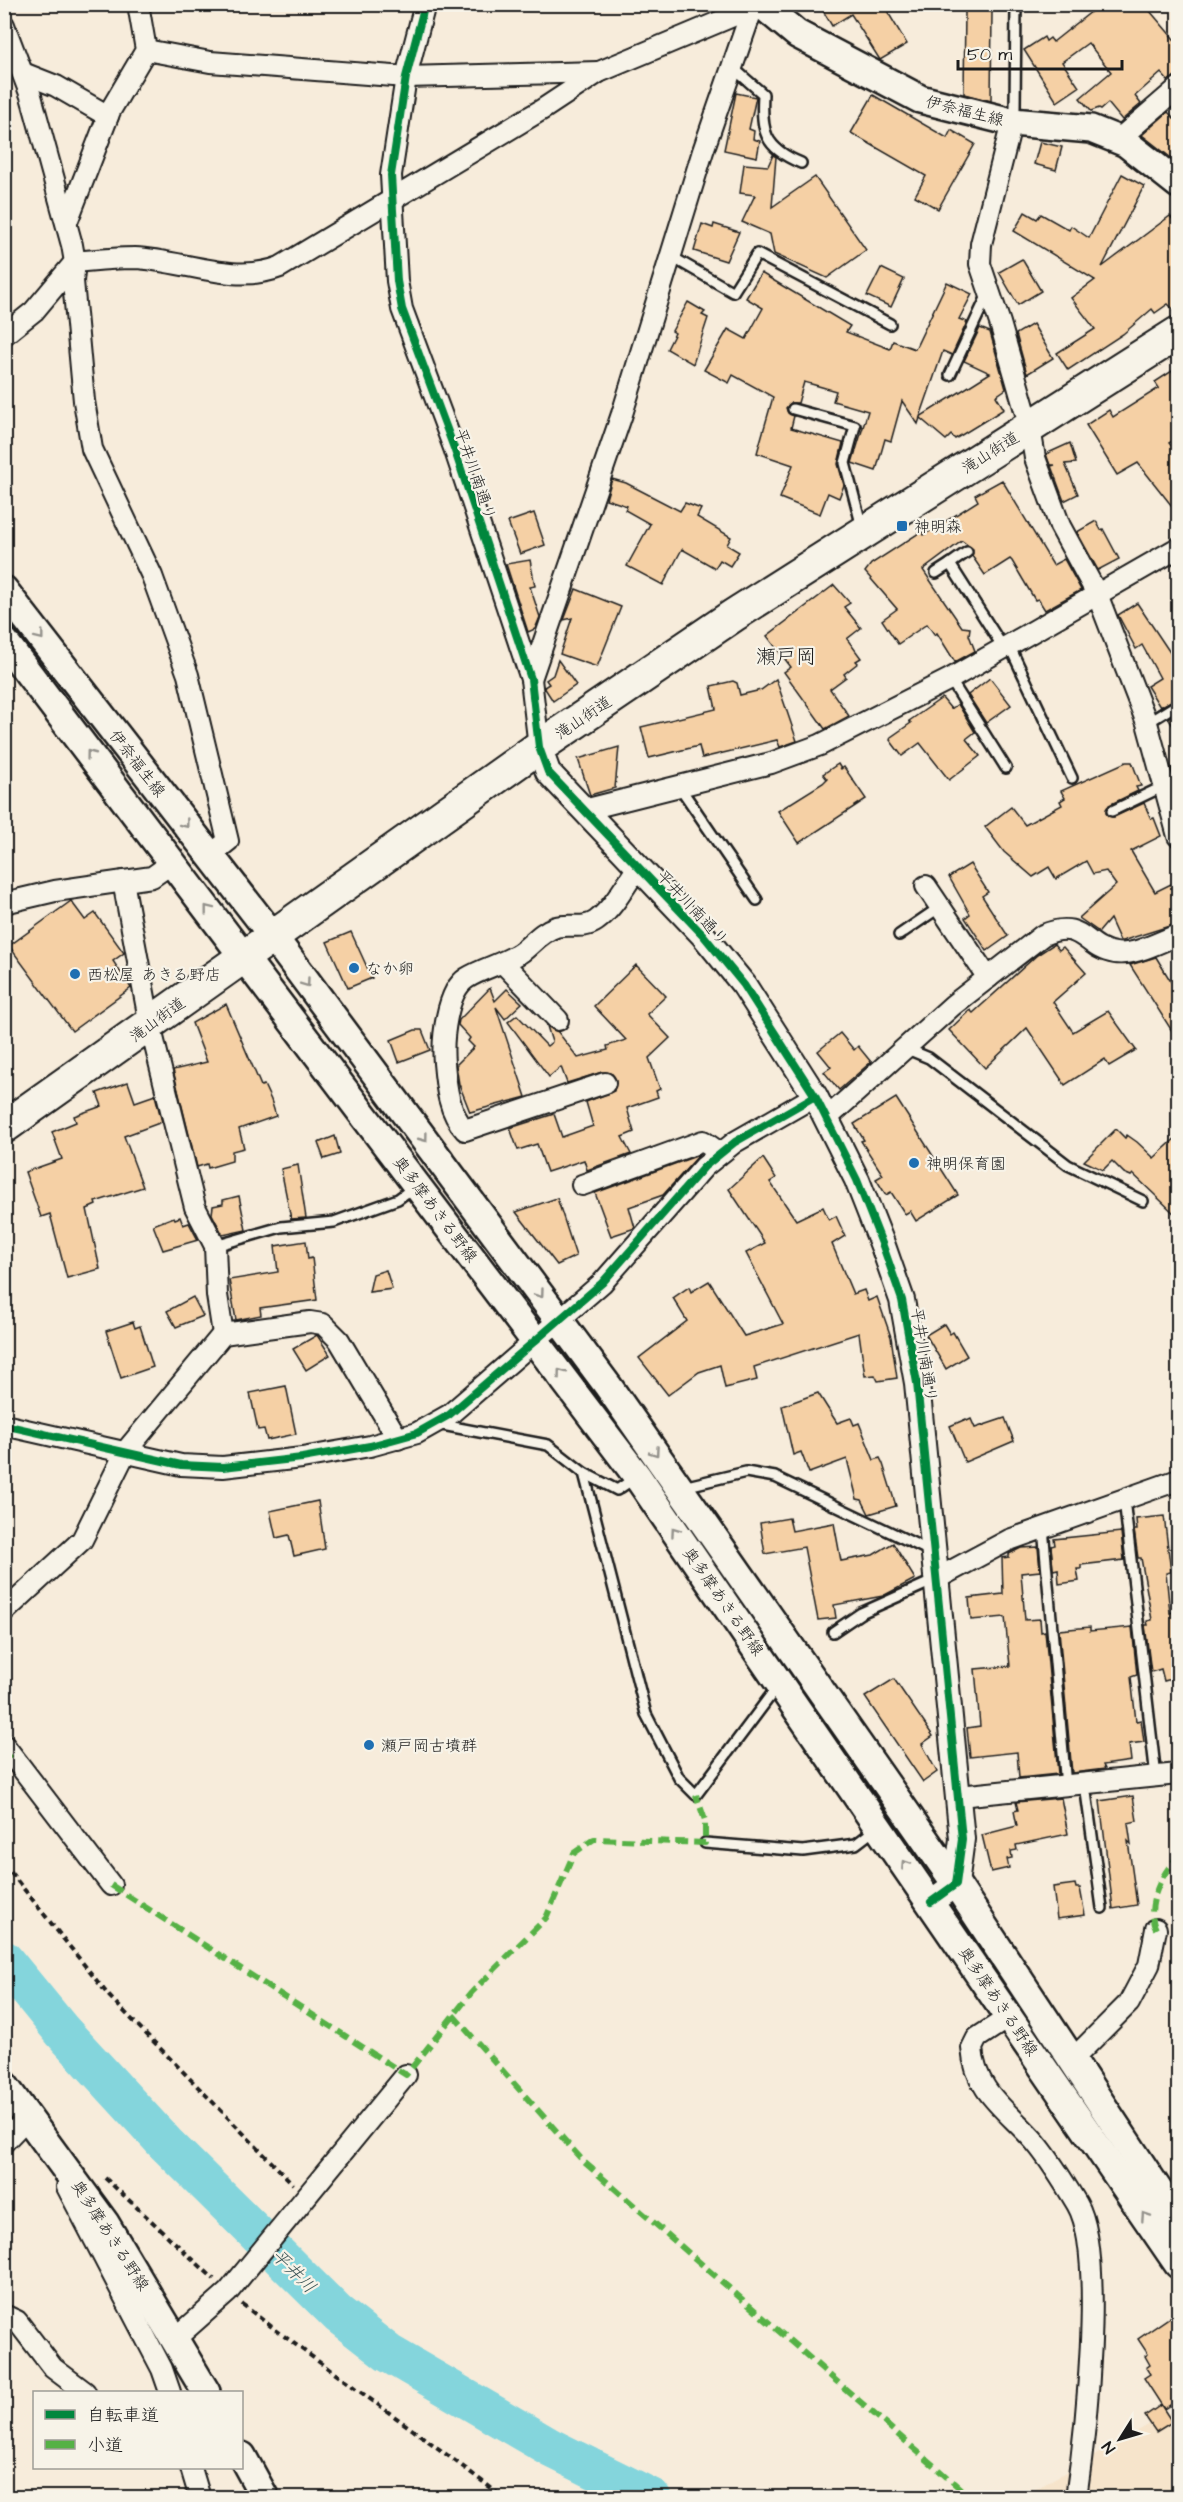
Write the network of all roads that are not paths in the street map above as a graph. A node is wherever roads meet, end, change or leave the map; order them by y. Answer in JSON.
{"nodes":[{"id":1,"x":138,"y":4,"type":"edge"},
{"id":2,"x":425,"y":4,"type":"edge"},
{"id":3,"x":752,"y":4,"type":"edge"},
{"id":4,"x":761,"y":4,"type":"edge"},
{"id":5,"x":1016,"y":4,"type":"edge"},
{"id":6,"x":4,"y":25,"type":"edge"},
{"id":7,"x":146,"y":50,"type":"junction"},
{"id":8,"x":732,"y":67,"type":"junction"},
{"id":9,"x":599,"y":72,"type":"junction"},
{"id":10,"x":22,"y":73,"type":"junction"},
{"id":11,"x":406,"y":77,"type":"junction"},
{"id":12,"x":1179,"y":88,"type":"edge"},
{"id":13,"x":108,"y":116,"type":"junction"},
{"id":14,"x":1012,"y":122,"type":"junction"},
{"id":15,"x":1119,"y":139,"type":"junction"},
{"id":16,"x":801,"y":163,"type":"dead end"},
{"id":17,"x":1179,"y":184,"type":"edge"},
{"id":18,"x":391,"y":201,"type":"junction"},
{"id":19,"x":67,"y":222,"type":"junction"},
{"id":20,"x":672,"y":257,"type":"junction"},
{"id":21,"x":75,"y":262,"type":"junction"},
{"id":22,"x":988,"y":294,"type":"junction"},
{"id":23,"x":890,"y":324,"type":"dead end"},
{"id":24,"x":1179,"y":333,"type":"edge"},
{"id":25,"x":4,"y":335,"type":"edge"},
{"id":26,"x":950,"y":375,"type":"dead end"},
{"id":27,"x":793,"y":409,"type":"dead end"},
{"id":28,"x":1029,"y":428,"type":"junction"},
{"id":29,"x":863,"y":533,"type":"junction"},
{"id":30,"x":1179,"y":548,"type":"edge"},
{"id":31,"x":967,"y":552,"type":"dead end"},
{"id":32,"x":950,"y":564,"type":"junction"},
{"id":33,"x":936,"y":573,"type":"dead end"},
{"id":34,"x":4,"y":590,"type":"edge"},
{"id":35,"x":1097,"y":594,"type":"junction"},
{"id":36,"x":4,"y":641,"type":"edge"},
{"id":37,"x":1009,"y":645,"type":"junction"},
{"id":38,"x":531,"y":678,"type":"junction"},
{"id":39,"x":950,"y":679,"type":"junction"},
{"id":40,"x":1179,"y":704,"type":"edge"},
{"id":41,"x":1147,"y":723,"type":"junction"},
{"id":42,"x":539,"y":747,"type":"junction"},
{"id":43,"x":1006,"y":768,"type":"dead end"},
{"id":44,"x":1072,"y":778,"type":"dead end"},
{"id":45,"x":679,"y":786,"type":"junction"},
{"id":46,"x":1164,"y":786,"type":"junction"},
{"id":47,"x":1174,"y":805,"type":"edge"},
{"id":48,"x":584,"y":810,"type":"junction"},
{"id":49,"x":1112,"y":811,"type":"dead end"},
{"id":50,"x":1179,"y":836,"type":"edge"},
{"id":51,"x":210,"y":856,"type":"junction"},
{"id":52,"x":172,"y":862,"type":"junction"},
{"id":53,"x":638,"y":867,"type":"junction"},
{"id":54,"x":123,"y":881,"type":"junction"},
{"id":55,"x":926,"y":886,"type":"dead end"},
{"id":56,"x":758,"y":900,"type":"dead end"},
{"id":57,"x":4,"y":903,"type":"edge"},
{"id":58,"x":940,"y":907,"type":"junction"},
{"id":59,"x":272,"y":935,"type":"junction"},
{"id":60,"x":899,"y":935,"type":"dead end"},
{"id":61,"x":1179,"y":935,"type":"edge"},
{"id":62,"x":243,"y":955,"type":"junction"},
{"id":63,"x":503,"y":963,"type":"junction"},
{"id":64,"x":988,"y":978,"type":"junction"},
{"id":65,"x":558,"y":1020,"type":"dead end"},
{"id":66,"x":150,"y":1025,"type":"junction"},
{"id":67,"x":904,"y":1047,"type":"junction"},
{"id":68,"x":605,"y":1083,"type":"dead end"},
{"id":69,"x":815,"y":1096,"type":"junction"},
{"id":70,"x":826,"y":1119,"type":"junction"},
{"id":71,"x":4,"y":1127,"type":"edge"},
{"id":72,"x":720,"y":1153,"type":"junction"},
{"id":73,"x":418,"y":1184,"type":"junction"},
{"id":74,"x":582,"y":1185,"type":"dead end"},
{"id":75,"x":1143,"y":1201,"type":"dead end"},
{"id":76,"x":215,"y":1246,"type":"junction"},
{"id":77,"x":559,"y":1320,"type":"junction"},
{"id":78,"x":223,"y":1334,"type":"junction"},
{"id":79,"x":536,"y":1340,"type":"junction"},
{"id":80,"x":435,"y":1424,"type":"junction"},
{"id":81,"x":4,"y":1425,"type":"edge"},
{"id":82,"x":398,"y":1440,"type":"junction"},
{"id":83,"x":126,"y":1451,"type":"junction"},
{"id":84,"x":584,"y":1473,"type":"junction"},
{"id":85,"x":637,"y":1476,"type":"junction"},
{"id":86,"x":1179,"y":1480,"type":"edge"},
{"id":87,"x":680,"y":1488,"type":"junction"},
{"id":88,"x":1124,"y":1499,"type":"junction"},
{"id":89,"x":1043,"y":1528,"type":"junction"},
{"id":90,"x":934,"y":1552,"type":"junction"},
{"id":91,"x":936,"y":1579,"type":"junction"},
{"id":92,"x":4,"y":1612,"type":"edge"},
{"id":93,"x":833,"y":1632,"type":"dead end"},
{"id":94,"x":780,"y":1683,"type":"junction"},
{"id":95,"x":4,"y":1745,"type":"edge"},
{"id":96,"x":1179,"y":1774,"type":"edge"},
{"id":97,"x":1156,"y":1778,"type":"junction"},
{"id":98,"x":1076,"y":1786,"type":"junction"},
{"id":99,"x":959,"y":1796,"type":"junction"},
{"id":100,"x":879,"y":1827,"type":"junction"},
{"id":101,"x":705,"y":1843,"type":"dead end"},
{"id":102,"x":956,"y":1884,"type":"junction"},
{"id":103,"x":111,"y":1885,"type":"dead end"},
{"id":104,"x":931,"y":1902,"type":"junction"},
{"id":105,"x":1102,"y":1908,"type":"dead end"},
{"id":106,"x":1156,"y":1929,"type":"dead end"},
{"id":107,"x":1009,"y":2016,"type":"junction"},
{"id":108,"x":1072,"y":2060,"type":"junction"},
{"id":109,"x":406,"y":2075,"type":"dead end"},
{"id":110,"x":4,"y":2085,"type":"edge"},
{"id":111,"x":29,"y":2116,"type":"junction"},
{"id":112,"x":4,"y":2142,"type":"edge"},
{"id":113,"x":1179,"y":2220,"type":"edge"},
{"id":114,"x":1179,"y":2264,"type":"edge"},
{"id":115,"x":4,"y":2315,"type":"edge"},
{"id":116,"x":176,"y":2338,"type":"junction"},
{"id":117,"x":84,"y":2391,"type":"edge"},
{"id":118,"x":170,"y":2391,"type":"edge"},
{"id":119,"x":205,"y":2391,"type":"edge"},
{"id":120,"x":243,"y":2458,"type":"edge"},
{"id":121,"x":189,"y":2470,"type":"edge"},
{"id":122,"x":200,"y":2498,"type":"edge"},
{"id":123,"x":265,"y":2498,"type":"edge"},
{"id":124,"x":1076,"y":2498,"type":"edge"}],
"edges":[{"from":1,"to":7,"type":"street"},
{"from":2,"to":11,"type":"street","name":"平井川南通り"},
{"from":3,"to":8,"type":"street"},
{"from":3,"to":9,"type":"street"},
{"from":4,"to":14,"type":"main road","name":"伊奈福生線"},
{"from":5,"to":14,"type":"lane"},
{"from":6,"to":10,"type":"street"},
{"from":7,"to":11,"type":"street"},
{"from":7,"to":13,"type":"street"},
{"from":8,"to":16,"type":"lane"},
{"from":8,"to":20,"type":"street"},
{"from":9,"to":11,"type":"street"},
{"from":9,"to":18,"type":"street"},
{"from":10,"to":13,"type":"street"},
{"from":10,"to":19,"type":"street"},
{"from":11,"to":18,"type":"street","name":"平井川南通り"},
{"from":12,"to":15,"type":"street"},
{"from":13,"to":19,"type":"street"},
{"from":14,"to":15,"type":"main road","name":"伊奈福生線"},
{"from":14,"to":22,"type":"street"},
{"from":15,"to":17,"type":"main road","name":"伊奈福生線"},
{"from":18,"to":21,"type":"street"},
{"from":18,"to":38,"type":"street","name":"平井川南通り"},
{"from":19,"to":21,"type":"street"},
{"from":20,"to":23,"type":"lane"},
{"from":20,"to":38,"type":"street"},
{"from":21,"to":25,"type":"street"},
{"from":21,"to":51,"type":"street"},
{"from":22,"to":26,"type":"lane"},
{"from":22,"to":28,"type":"street"},
{"from":24,"to":28,"type":"highway","name":"滝山街道"},
{"from":27,"to":29,"type":"lane"},
{"from":28,"to":29,"type":"highway","name":"滝山街道"},
{"from":28,"to":35,"type":"street"},
{"from":29,"to":42,"type":"highway","name":"滝山街道"},
{"from":30,"to":35,"type":"street"},
{"from":31,"to":32,"type":"lane"},
{"from":32,"to":33,"type":"lane"},
{"from":32,"to":37,"type":"lane"},
{"from":34,"to":51,"type":"main road","name":"伊奈福生線","one_way":true},
{"from":35,"to":37,"type":"street"},
{"from":35,"to":41,"type":"street"},
{"from":52,"to":36,"type":"main road","name":"伊奈福生線","one_way":true},
{"from":37,"to":39,"type":"street"},
{"from":37,"to":44,"type":"lane"},
{"from":38,"to":42,"type":"street","name":"平井川南通り"},
{"from":39,"to":43,"type":"lane"},
{"from":39,"to":45,"type":"street"},
{"from":40,"to":41,"type":"lane"},
{"from":41,"to":46,"type":"street"},
{"from":42,"to":48,"type":"street","name":"平井川南通り"},
{"from":42,"to":59,"type":"highway","name":"滝山街道"},
{"from":45,"to":48,"type":"street"},
{"from":45,"to":56,"type":"lane"},
{"from":46,"to":47,"type":"street"},
{"from":46,"to":49,"type":"lane"},
{"from":47,"to":50,"type":"street"},
{"from":48,"to":53,"type":"street","name":"平井川南通り"},
{"from":51,"to":59,"type":"main road","name":"伊奈福生線"},
{"from":52,"to":54,"type":"street"},
{"from":62,"to":52,"type":"main road","name":"伊奈福生線","one_way":true},
{"from":53,"to":63,"type":"street"},
{"from":53,"to":69,"type":"street","name":"平井川南通り"},
{"from":54,"to":57,"type":"street"},
{"from":54,"to":66,"type":"street"},
{"from":55,"to":58,"type":"street"},
{"from":58,"to":60,"type":"lane"},
{"from":58,"to":64,"type":"street"},
{"from":59,"to":62,"type":"highway","name":"滝山街道"},
{"from":59,"to":77,"type":"main road","name":"奥多摩あきる野線","one_way":true},
{"from":61,"to":64,"type":"street"},
{"from":62,"to":66,"type":"highway","name":"滝山街道"},
{"from":62,"to":73,"type":"main road","name":"奥多摩あきる野線"},
{"from":63,"to":65,"type":"street"},
{"from":63,"to":68,"type":"street"},
{"from":64,"to":67,"type":"street"},
{"from":66,"to":71,"type":"highway","name":"滝山街道"},
{"from":66,"to":76,"type":"street"},
{"from":67,"to":70,"type":"street"},
{"from":67,"to":75,"type":"lane"},
{"from":69,"to":70,"type":"street","name":"平井川南通り"},
{"from":69,"to":72,"type":"street"},
{"from":70,"to":90,"type":"street","name":"平井川南通り"},
{"from":72,"to":74,"type":"street"},
{"from":72,"to":77,"type":"street"},
{"from":73,"to":76,"type":"lane"},
{"from":73,"to":79,"type":"main road","name":"奥多摩あきる野線"},
{"from":76,"to":78,"type":"street"},
{"from":77,"to":79,"type":"street"},
{"from":77,"to":87,"type":"main road","name":"奥多摩あきる野線","one_way":true},
{"from":78,"to":82,"type":"street"},
{"from":78,"to":83,"type":"street"},
{"from":79,"to":80,"type":"street"},
{"from":85,"to":79,"type":"main road","name":"奥多摩あきる野線","one_way":true},
{"from":80,"to":82,"type":"street"},
{"from":80,"to":84,"type":"lane"},
{"from":81,"to":83,"type":"street"},
{"from":82,"to":83,"type":"street"},
{"from":83,"to":92,"type":"street"},
{"from":84,"to":85,"type":"lane"},
{"from":84,"to":94,"type":"lane"},
{"from":94,"to":85,"type":"main road","name":"奥多摩あきる野線","one_way":true},
{"from":86,"to":88,"type":"street"},
{"from":87,"to":90,"type":"lane"},
{"from":87,"to":102,"type":"main road","name":"奥多摩あきる野線"},
{"from":88,"to":89,"type":"street"},
{"from":88,"to":97,"type":"lane"},
{"from":89,"to":91,"type":"street"},
{"from":89,"to":98,"type":"lane"},
{"from":90,"to":91,"type":"street","name":"平井川南通り"},
{"from":91,"to":93,"type":"lane"},
{"from":91,"to":99,"type":"street","name":"平井川南通り"},
{"from":94,"to":100,"type":"main road","name":"奥多摩あきる野線"},
{"from":95,"to":103,"type":"street"},
{"from":96,"to":97,"type":"street"},
{"from":97,"to":98,"type":"street"},
{"from":98,"to":99,"type":"street"},
{"from":98,"to":105,"type":"lane"},
{"from":99,"to":102,"type":"street","name":"平井川南通り"},
{"from":100,"to":101,"type":"lane"},
{"from":104,"to":100,"type":"main road","name":"奥多摩あきる野線","one_way":true},
{"from":102,"to":104,"type":"street"},
{"from":102,"to":108,"type":"main road","name":"奥多摩あきる野線"},
{"from":104,"to":107,"type":"main road","name":"奥多摩あきる野線"},
{"from":106,"to":108,"type":"street"},
{"from":114,"to":107,"type":"main road","name":"奥多摩あきる野線","one_way":true},
{"from":107,"to":124,"type":"street"},
{"from":108,"to":113,"type":"main road","name":"奥多摩あきる野線"},
{"from":109,"to":116,"type":"street"},
{"from":110,"to":111,"type":"main road","name":"奥多摩あきる野線"},
{"from":111,"to":112,"type":"street"},
{"from":111,"to":116,"type":"main road","name":"奥多摩あきる野線"},
{"from":111,"to":118,"type":"street"},
{"from":115,"to":117,"type":"street"},
{"from":116,"to":119,"type":"main road","name":"奥多摩あきる野線"},
{"from":120,"to":123,"type":"main road"},
{"from":121,"to":122,"type":"street"}]}
